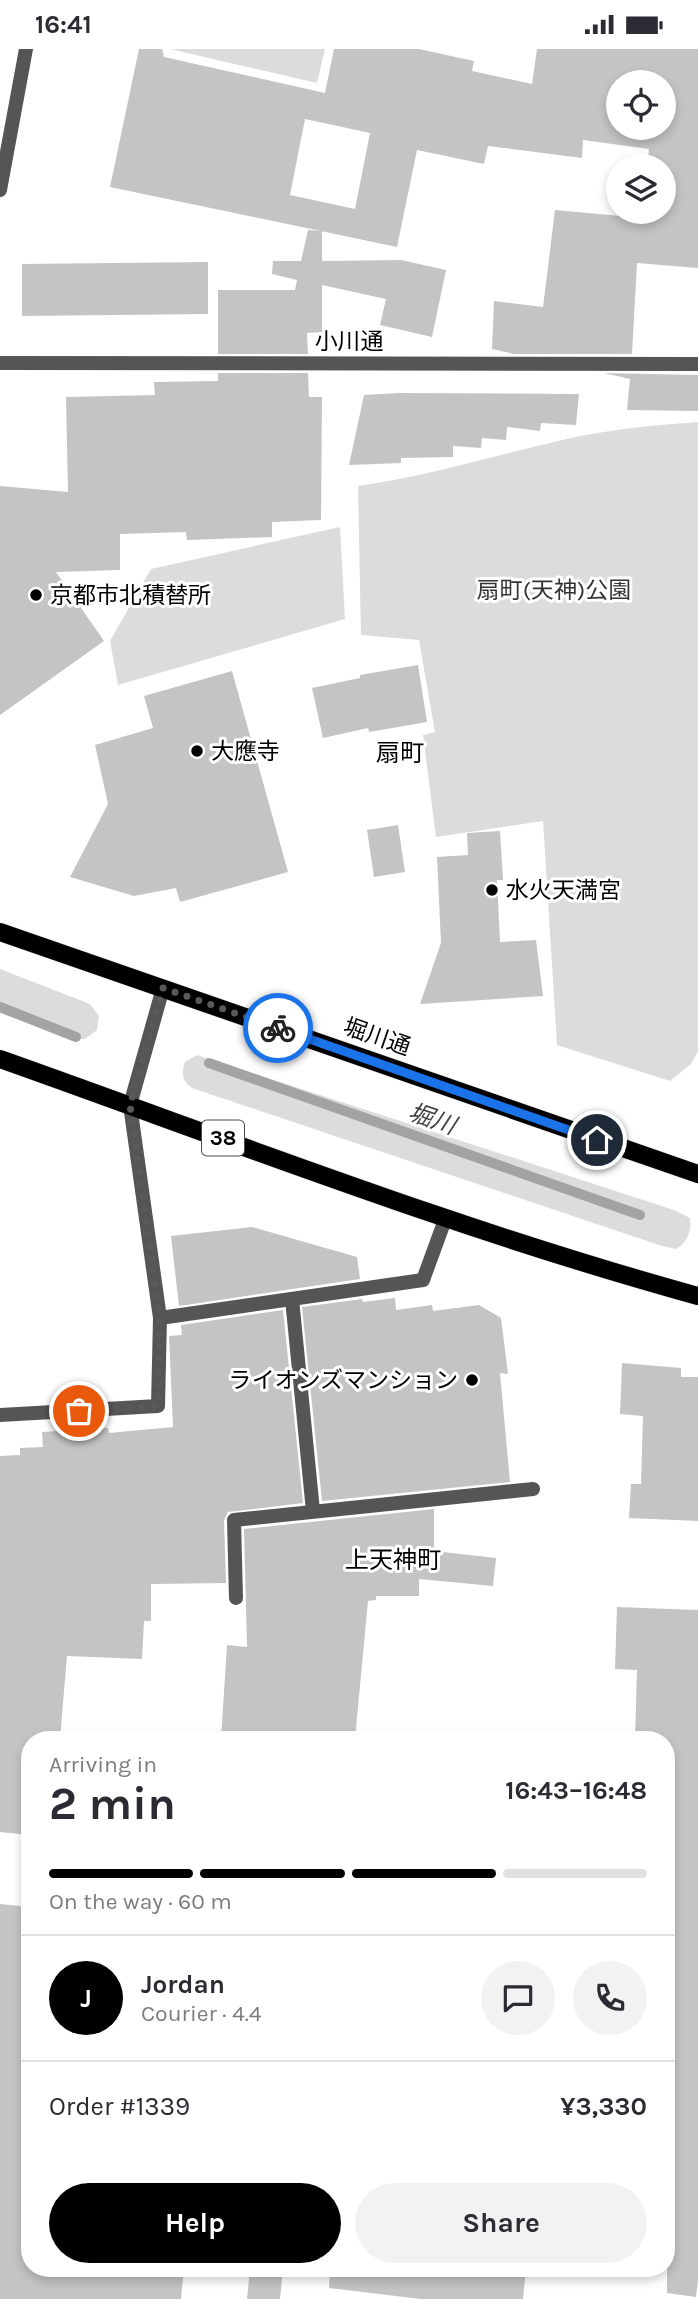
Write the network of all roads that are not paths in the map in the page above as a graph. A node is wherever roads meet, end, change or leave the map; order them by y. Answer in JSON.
{"nodes":[{"id":1,"x":26,"y":49,"type":"edge"},
{"id":2,"x":0,"y":190,"type":"edge"},
{"id":3,"x":0,"y":363,"type":"edge"},
{"id":4,"x":698,"y":364,"type":"edge"},
{"id":5,"x":0,"y":932,"type":"edge"},
{"id":6,"x":163,"y":988,"type":"junction"},
{"id":7,"x":0,"y":1059,"type":"edge"},
{"id":8,"x":130,"y":1105,"type":"junction"},
{"id":9,"x":698,"y":1174,"type":"edge"},
{"id":10,"x":446,"y":1217,"type":"junction"},
{"id":11,"x":698,"y":1296,"type":"edge"},
{"id":12,"x":292,"y":1299,"type":"junction"},
{"id":13,"x":160,"y":1318,"type":"junction"},
{"id":14,"x":0,"y":1415,"type":"edge"},
{"id":15,"x":533,"y":1489,"type":"dead end"},
{"id":16,"x":313,"y":1511,"type":"junction"},
{"id":17,"x":236,"y":1598,"type":"dead end"}],
"edges":[{"from":1,"to":2,"type":"street"},
{"from":3,"to":4,"type":"street","name":"小川通"},
{"from":5,"to":6,"type":"main road","name":"堀川通"},
{"from":6,"to":8,"type":"street"},
{"from":6,"to":9,"type":"main road","name":"堀川通"},
{"from":7,"to":8,"type":"main road","number":"38"},
{"from":8,"to":10,"type":"main road","number":"38"},
{"from":8,"to":13,"type":"street"},
{"from":10,"to":11,"type":"main road","number":"38"},
{"from":10,"to":12,"type":"street"},
{"from":12,"to":13,"type":"street"},
{"from":12,"to":16,"type":"street"},
{"from":13,"to":14,"type":"street"},
{"from":15,"to":16,"type":"street"},
{"from":16,"to":17,"type":"street"}]}
